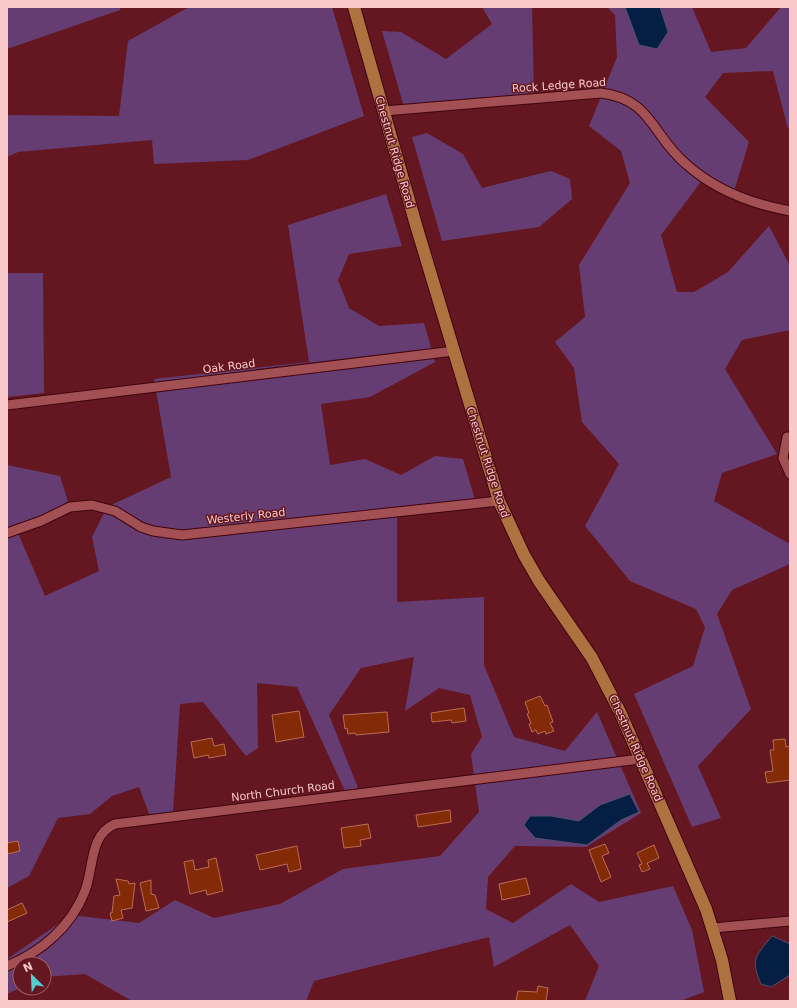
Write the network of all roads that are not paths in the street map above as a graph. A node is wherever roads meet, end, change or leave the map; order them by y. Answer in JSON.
{"nodes":[{"id":1,"x":354,"y":7,"type":"edge"},
{"id":2,"x":384,"y":111,"type":"junction"},
{"id":3,"x":790,"y":212,"type":"edge"},
{"id":4,"x":454,"y":351,"type":"junction"},
{"id":5,"x":7,"y":405,"type":"edge"},
{"id":6,"x":787,"y":437,"type":"dead end"},
{"id":7,"x":790,"y":474,"type":"edge"},
{"id":8,"x":499,"y":501,"type":"junction"},
{"id":9,"x":7,"y":533,"type":"edge"},
{"id":10,"x":640,"y":759,"type":"junction"},
{"id":11,"x":790,"y":921,"type":"edge"},
{"id":12,"x":713,"y":928,"type":"junction"},
{"id":13,"x":7,"y":966,"type":"edge"},
{"id":14,"x":730,"y":1001,"type":"edge"}],
"edges":[{"from":1,"to":2,"type":"main road","name":"Chestnut Ridge Road"},
{"from":2,"to":3,"type":"street","name":"Rock Ledge Road"},
{"from":2,"to":4,"type":"main road","name":"Chestnut Ridge Road"},
{"from":4,"to":5,"type":"street","name":"Oak Road"},
{"from":4,"to":8,"type":"main road","name":"Chestnut Ridge Road"},
{"from":6,"to":7,"type":"street"},
{"from":8,"to":9,"type":"street","name":"Westerly Road"},
{"from":8,"to":10,"type":"main road","name":"Chestnut Ridge Road"},
{"from":10,"to":12,"type":"main road","name":"Chestnut Ridge Road"},
{"from":10,"to":13,"type":"street","name":"North Church Road"},
{"from":11,"to":12,"type":"street"},
{"from":12,"to":14,"type":"main road","name":"Chestnut Ridge Road"}]}
